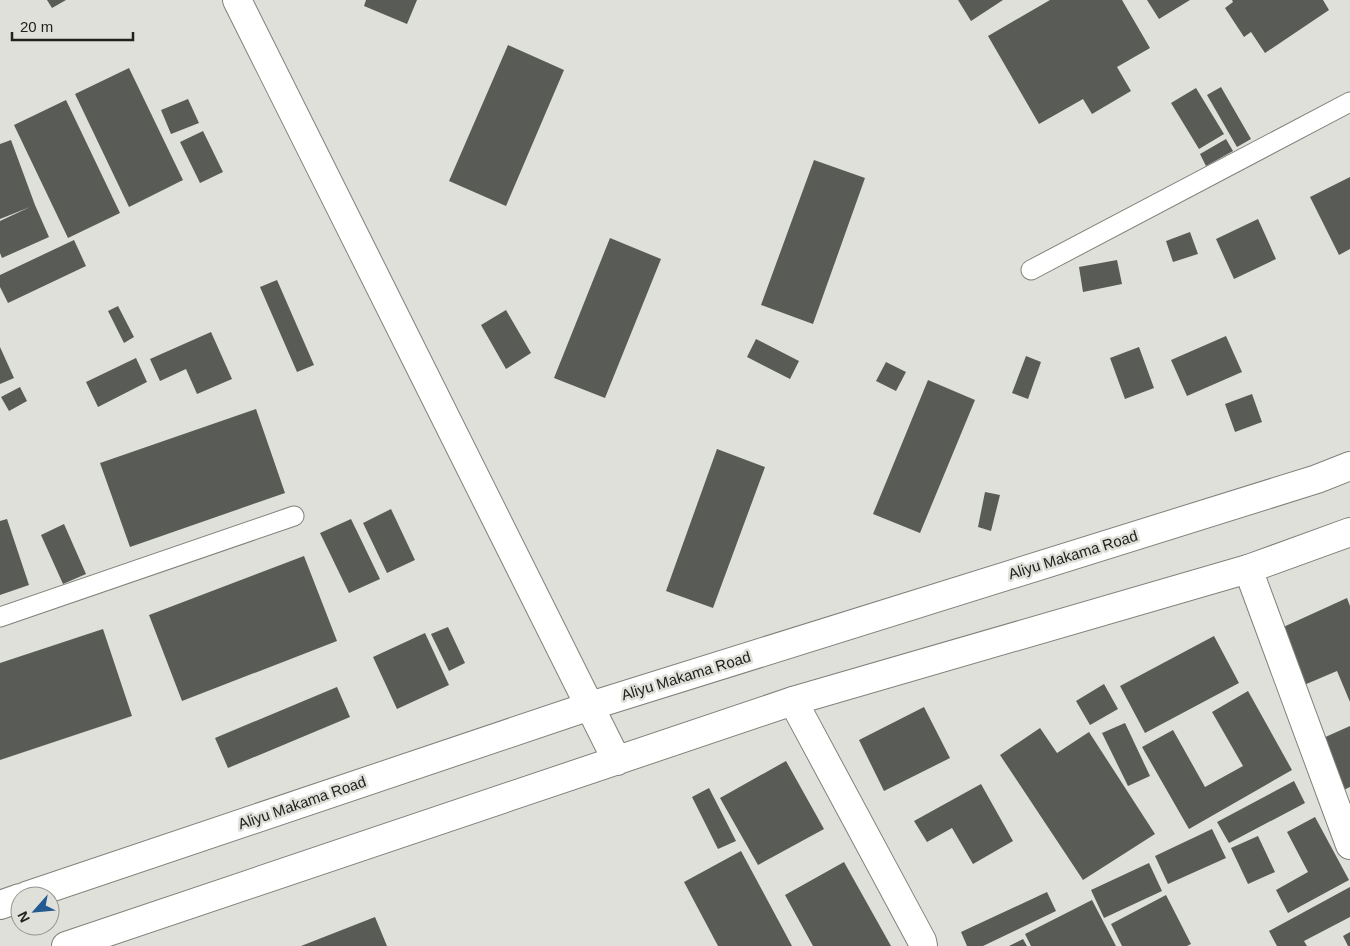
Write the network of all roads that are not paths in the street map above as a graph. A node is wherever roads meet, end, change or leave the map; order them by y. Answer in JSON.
{"nodes":[{"id":1,"x":237,"y":0,"type":"edge"},
{"id":2,"x":1350,"y":102,"type":"edge"},
{"id":3,"x":1031,"y":270,"type":"dead end"},
{"id":4,"x":1350,"y":466,"type":"edge"},
{"id":5,"x":294,"y":516,"type":"dead end"},
{"id":6,"x":1350,"y":532,"type":"edge"},
{"id":7,"x":1248,"y":568,"type":"junction"},
{"id":8,"x":0,"y":617,"type":"edge"},
{"id":9,"x":793,"y":701,"type":"junction"},
{"id":10,"x":590,"y":706,"type":"junction"},
{"id":11,"x":617,"y":761,"type":"junction"},
{"id":12,"x":1350,"y":845,"type":"edge"},
{"id":13,"x":56,"y":886,"type":"edge"},
{"id":14,"x":66,"y":946,"type":"edge"},
{"id":15,"x":923,"y":946,"type":"edge"}],
"edges":[{"from":1,"to":10,"type":"street"},
{"from":2,"to":3,"type":"lane"},
{"from":4,"to":10,"type":"street","name":"Aliyu Makama Road"},
{"from":5,"to":8,"type":"lane"},
{"from":6,"to":7,"type":"street"},
{"from":7,"to":9,"type":"street"},
{"from":7,"to":12,"type":"street"},
{"from":9,"to":11,"type":"street"},
{"from":9,"to":15,"type":"street"},
{"from":10,"to":11,"type":"street"},
{"from":10,"to":13,"type":"street","name":"Aliyu Makama Road"},
{"from":11,"to":14,"type":"street"}]}
